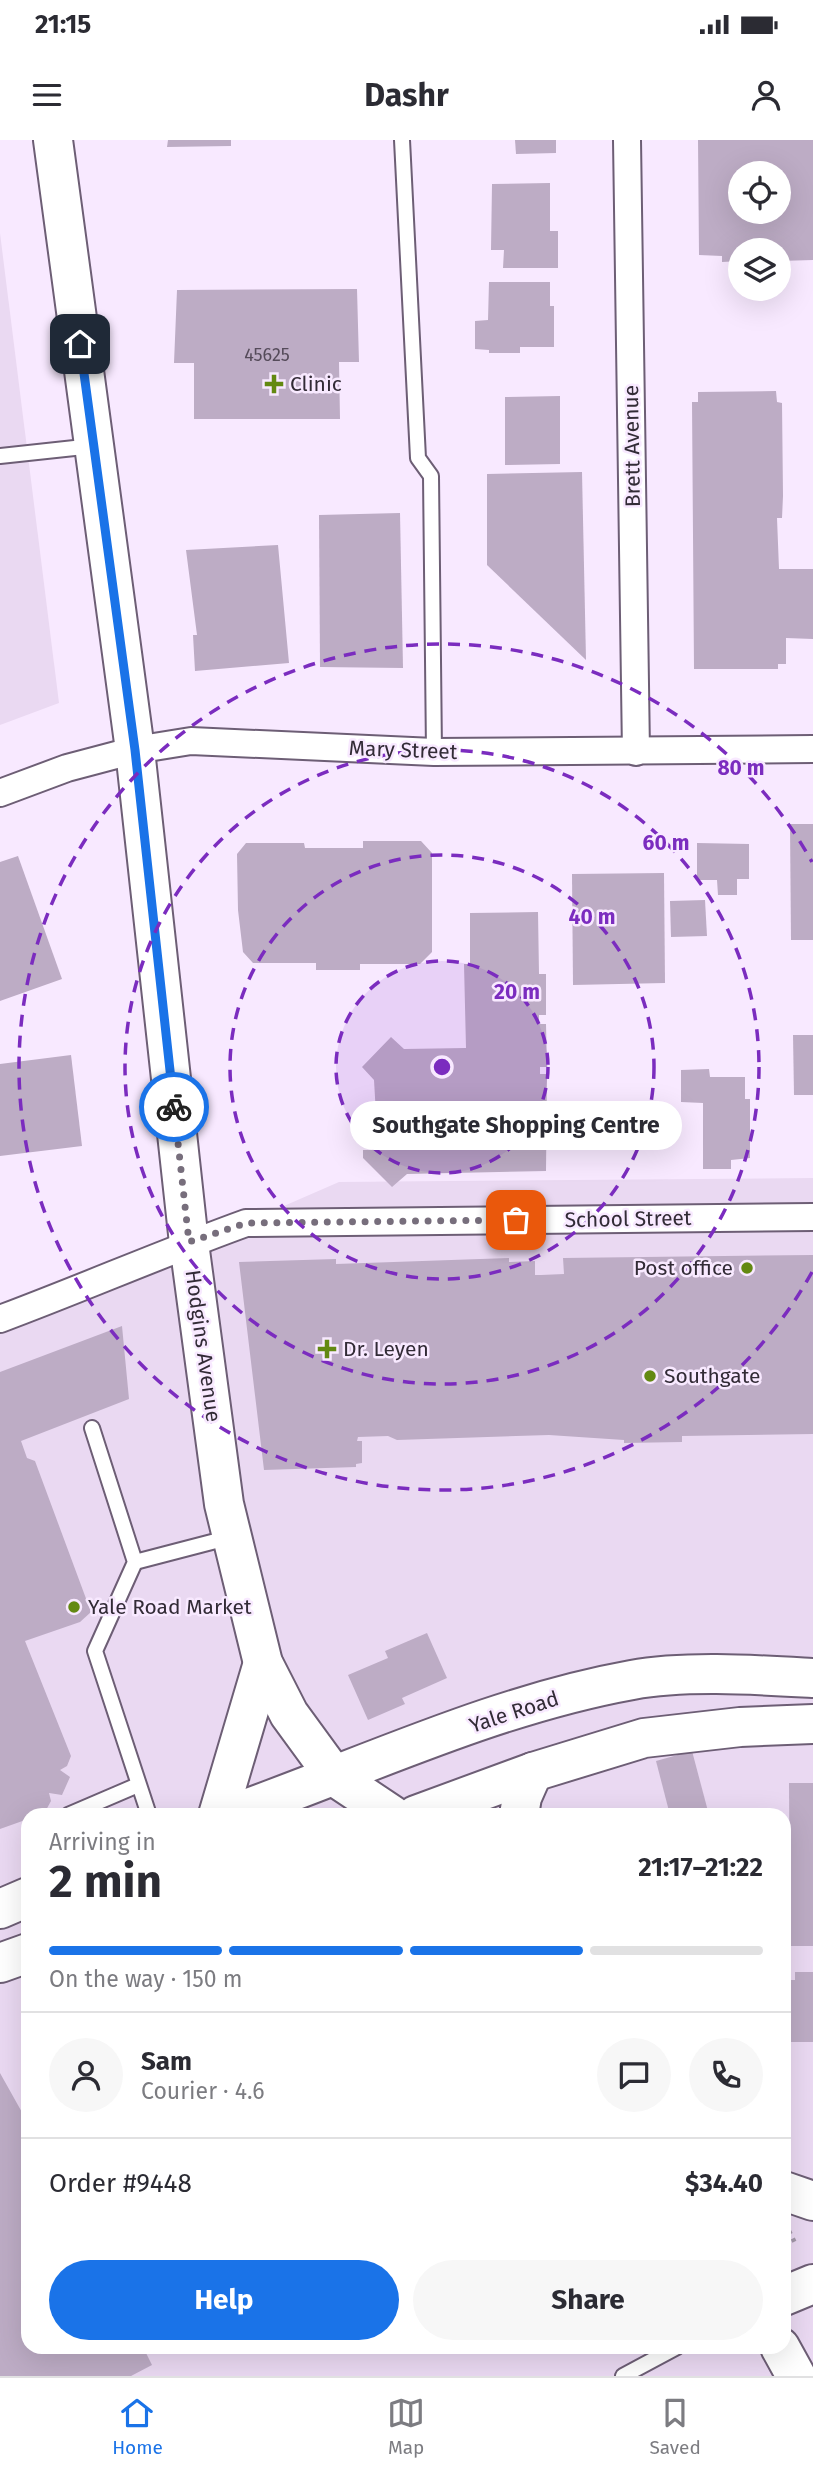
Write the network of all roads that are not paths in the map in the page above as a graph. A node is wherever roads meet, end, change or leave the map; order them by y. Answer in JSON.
{"nodes":[{"id":1,"x":52,"y":140,"type":"edge"},
{"id":2,"x":402,"y":140,"type":"edge"},
{"id":3,"x":627,"y":140,"type":"edge"},
{"id":4,"x":94,"y":445,"type":"junction"},
{"id":5,"x":0,"y":456,"type":"edge"},
{"id":6,"x":813,"y":749,"type":"edge"},
{"id":7,"x":135,"y":750,"type":"junction"},
{"id":8,"x":434,"y":752,"type":"junction"},
{"id":9,"x":636,"y":752,"type":"junction"},
{"id":10,"x":0,"y":793,"type":"edge"},
{"id":11,"x":813,"y":1217,"type":"edge"},
{"id":12,"x":189,"y":1242,"type":"junction"},
{"id":13,"x":0,"y":1319,"type":"edge"},
{"id":14,"x":92,"y":1428,"type":"dead end"},
{"id":15,"x":231,"y":1536,"type":"junction"},
{"id":16,"x":135,"y":1562,"type":"junction"},
{"id":17,"x":263,"y":1663,"type":"junction"},
{"id":18,"x":813,"y":1678,"type":"edge"},
{"id":19,"x":813,"y":1724,"type":"edge"},
{"id":20,"x":533,"y":1772,"type":"junction"},
{"id":21,"x":335,"y":1777,"type":"junction"},
{"id":22,"x":138,"y":1785,"type":"junction"},
{"id":23,"x":84,"y":1808,"type":"edge"},
{"id":24,"x":146,"y":1808,"type":"edge"},
{"id":25,"x":220,"y":1808,"type":"edge"},
{"id":26,"x":249,"y":1808,"type":"edge"},
{"id":27,"x":382,"y":1808,"type":"edge"},
{"id":28,"x":435,"y":1808,"type":"edge"},
{"id":29,"x":520,"y":1808,"type":"edge"},
{"id":30,"x":21,"y":1901,"type":"edge"},
{"id":31,"x":0,"y":1909,"type":"edge"},
{"id":32,"x":21,"y":1956,"type":"edge"},
{"id":33,"x":0,"y":1963,"type":"edge"},
{"id":34,"x":791,"y":2193,"type":"edge"},
{"id":35,"x":813,"y":2201,"type":"edge"},
{"id":36,"x":813,"y":2284,"type":"edge"},
{"id":37,"x":791,"y":2293,"type":"edge"},
{"id":38,"x":664,"y":2354,"type":"edge"},
{"id":39,"x":784,"y":2354,"type":"edge"},
{"id":40,"x":623,"y":2376,"type":"edge"},
{"id":41,"x":796,"y":2376,"type":"edge"}],
"edges":[{"from":1,"to":4,"type":"street","name":"Hodgins Avenue"},
{"from":2,"to":8,"type":"lane"},
{"from":3,"to":9,"type":"street","name":"Brett Avenue"},
{"from":4,"to":5,"type":"lane"},
{"from":4,"to":7,"type":"street","name":"Hodgins Avenue"},
{"from":6,"to":9,"type":"street","name":"Mary Street"},
{"from":7,"to":8,"type":"street","name":"Mary Street"},
{"from":7,"to":10,"type":"street","name":"Mary Street"},
{"from":7,"to":12,"type":"street","name":"Hodgins Avenue"},
{"from":8,"to":9,"type":"street","name":"Mary Street"},
{"from":11,"to":12,"type":"street","name":"School Street"},
{"from":12,"to":13,"type":"street","name":"School Street"},
{"from":12,"to":15,"type":"street","name":"Hodgins Avenue"},
{"from":14,"to":16,"type":"lane"},
{"from":15,"to":16,"type":"lane"},
{"from":15,"to":17,"type":"street","name":"Hodgins Avenue"},
{"from":16,"to":22,"type":"lane"},
{"from":17,"to":21,"type":"street","name":"Hodgins Avenue"},
{"from":17,"to":25,"type":"street"},
{"from":18,"to":21,"type":"street","name":"Yale Road"},
{"from":19,"to":20,"type":"street"},
{"from":20,"to":28,"type":"street"},
{"from":20,"to":29,"type":"street"},
{"from":21,"to":26,"type":"street","name":"Yale Road"},
{"from":21,"to":27,"type":"street"},
{"from":22,"to":23,"type":"lane"},
{"from":22,"to":24,"type":"lane"},
{"from":30,"to":31,"type":"street"},
{"from":32,"to":33,"type":"street"},
{"from":34,"to":35,"type":"street"},
{"from":36,"to":37,"type":"street"},
{"from":38,"to":40,"type":"lane"},
{"from":39,"to":41,"type":"street"}]}
